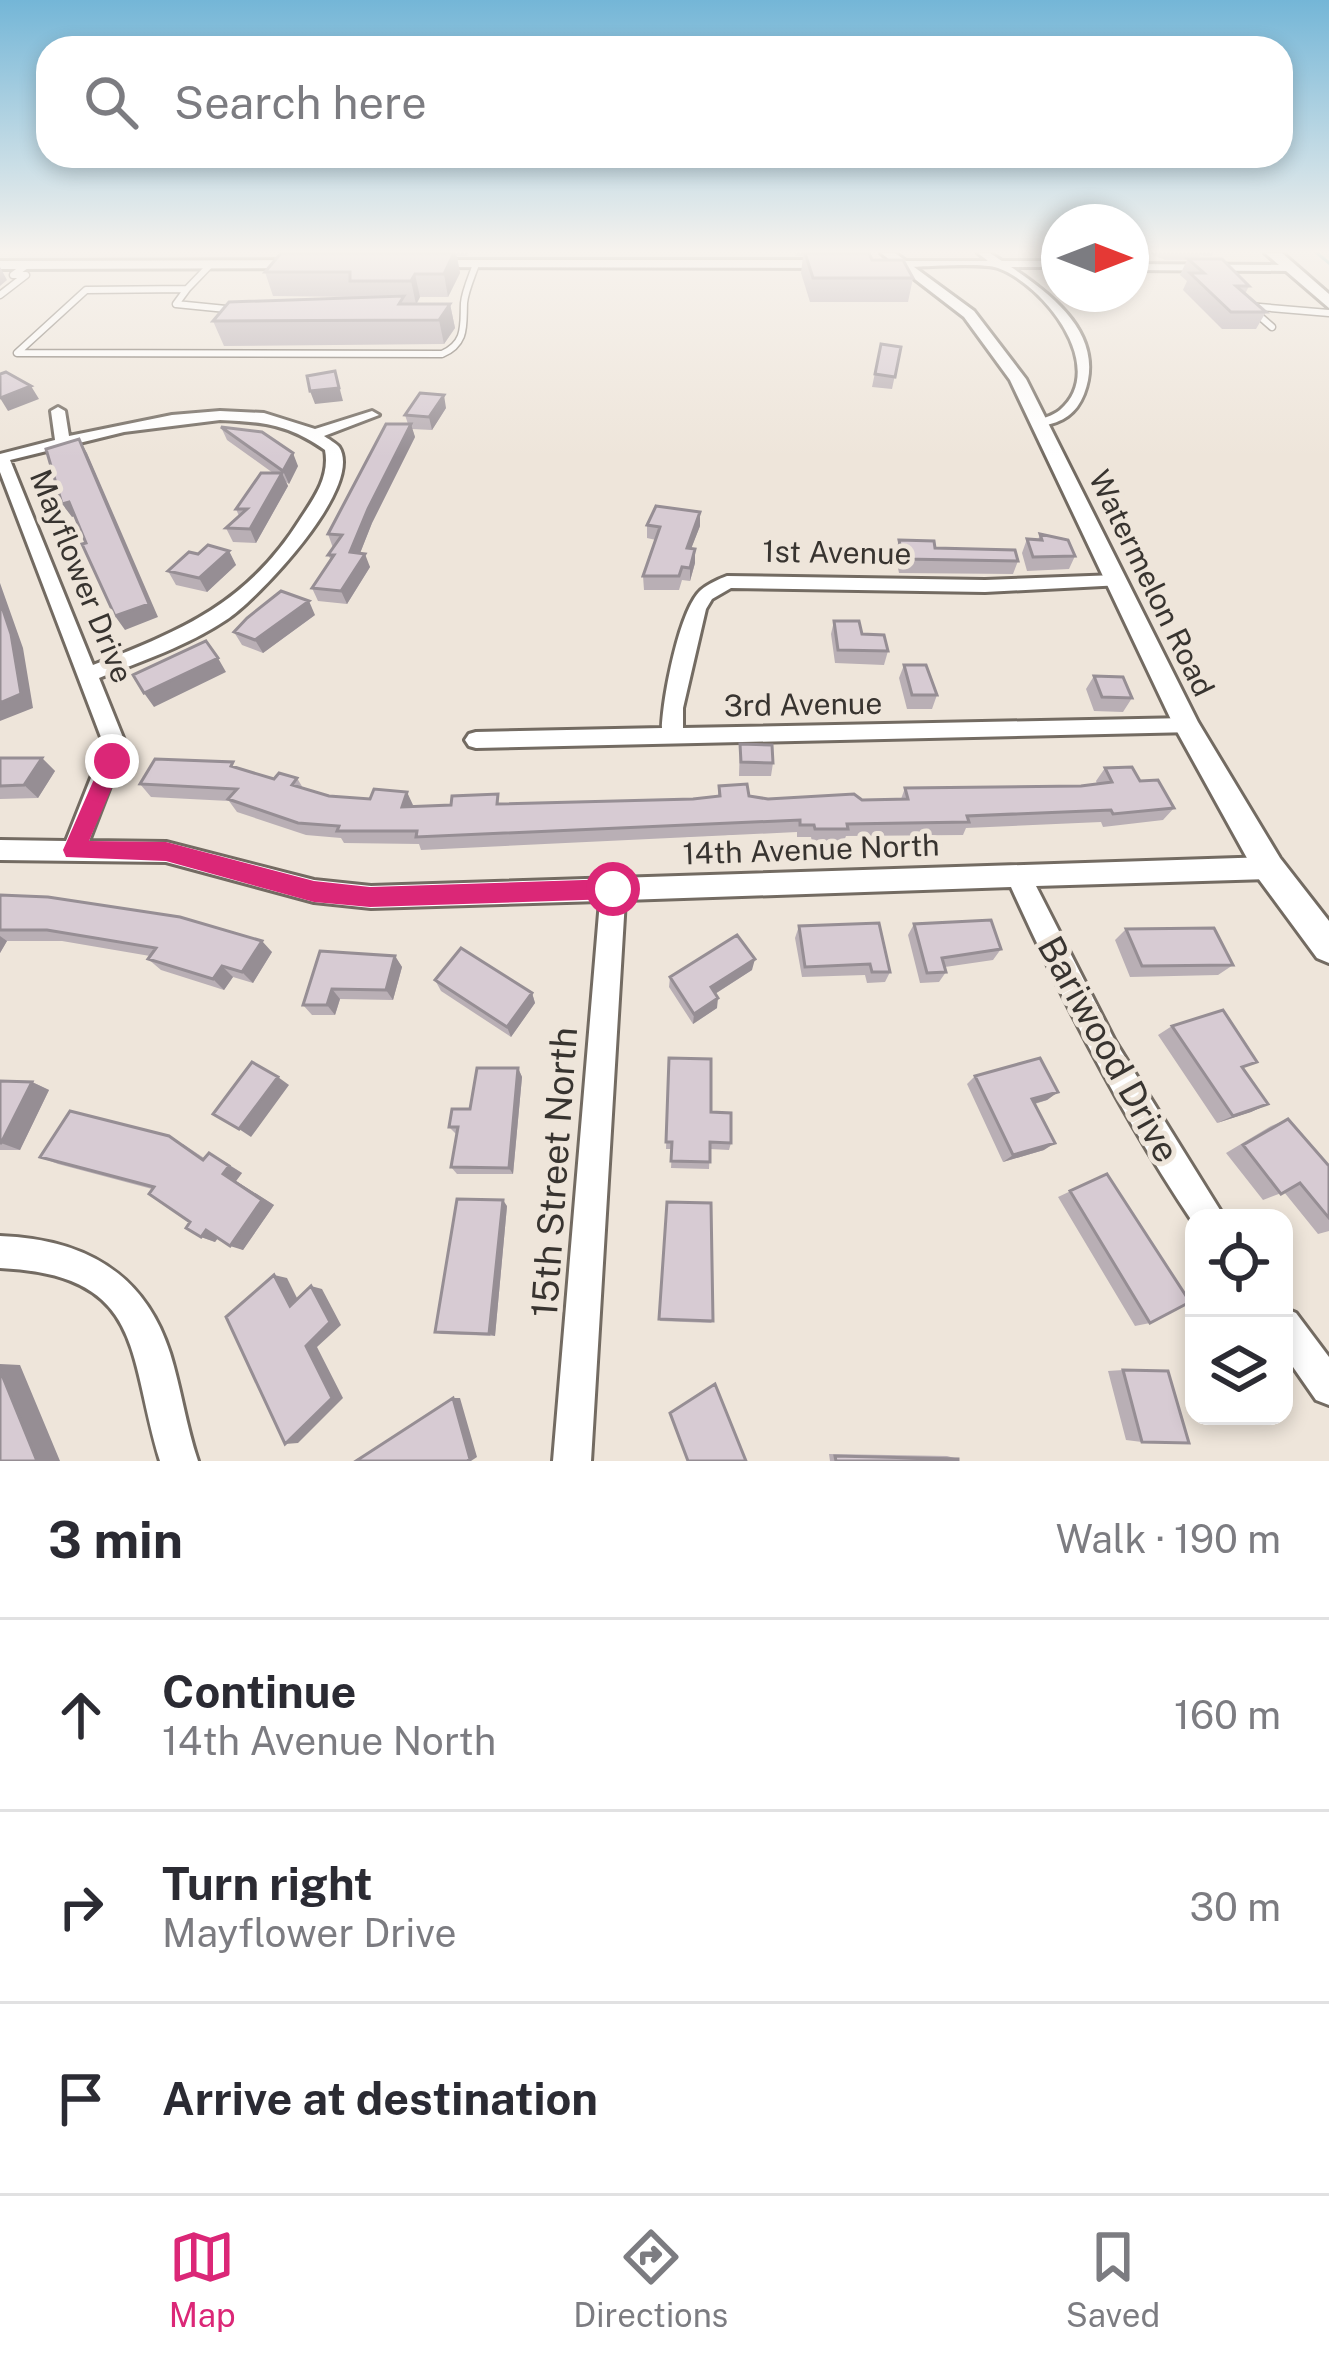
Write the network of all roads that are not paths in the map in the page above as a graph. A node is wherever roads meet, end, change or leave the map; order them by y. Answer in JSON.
{"nodes":[{"id":1,"x":52,"y":321,"type":"edge"},
{"id":2,"x":467,"y":321,"type":"edge"},
{"id":3,"x":976,"y":321,"type":"edge"},
{"id":4,"x":1068,"y":321,"type":"edge"},
{"id":5,"x":1265,"y":321,"type":"edge"},
{"id":6,"x":1272,"y":328,"type":"dead end"},
{"id":7,"x":58,"y":411,"type":"dead end"},
{"id":8,"x":372,"y":415,"type":"dead end"},
{"id":9,"x":1042,"y":422,"type":"junction"},
{"id":10,"x":319,"y":433,"type":"junction"},
{"id":11,"x":63,"y":443,"type":"junction"},
{"id":12,"x":1,"y":458,"type":"edge"},
{"id":13,"x":1116,"y":581,"type":"junction"},
{"id":14,"x":90,"y":674,"type":"junction"},
{"id":15,"x":1187,"y":725,"type":"junction"},
{"id":16,"x":672,"y":736,"type":"junction"},
{"id":17,"x":476,"y":740,"type":"dead end"},
{"id":18,"x":0,"y":850,"type":"edge"},
{"id":19,"x":74,"y":850,"type":"junction"},
{"id":20,"x":1269,"y":868,"type":"junction"},
{"id":21,"x":1018,"y":875,"type":"junction"},
{"id":22,"x":613,"y":889,"type":"junction"},
{"id":23,"x":1329,"y":947,"type":"edge"},
{"id":24,"x":1203,"y":1209,"type":"edge"},
{"id":25,"x":0,"y":1252,"type":"edge"},
{"id":26,"x":1293,"y":1337,"type":"edge"},
{"id":27,"x":1329,"y":1388,"type":"edge"},
{"id":28,"x":179,"y":1461,"type":"edge"},
{"id":29,"x":572,"y":1461,"type":"edge"}],
"edges":[{"from":1,"to":2,"type":"lane"},
{"from":3,"to":9,"type":"main road","name":"Watermelon Road"},
{"from":4,"to":9,"type":"street"},
{"from":5,"to":6,"type":"lane"},
{"from":7,"to":11,"type":"street","name":"Mayflower Drive"},
{"from":8,"to":10,"type":"street"},
{"from":9,"to":13,"type":"main road","name":"Watermelon Road"},
{"from":10,"to":11,"type":"street"},
{"from":10,"to":14,"type":"street"},
{"from":11,"to":12,"type":"street"},
{"from":12,"to":14,"type":"street","name":"Mayflower Drive"},
{"from":13,"to":15,"type":"main road","name":"Watermelon Road"},
{"from":13,"to":16,"type":"street","name":"1st Avenue"},
{"from":14,"to":19,"type":"street","name":"Mayflower Drive"},
{"from":15,"to":16,"type":"street","name":"3rd Avenue"},
{"from":15,"to":20,"type":"main road","name":"Watermelon Road"},
{"from":16,"to":17,"type":"street","name":"3rd Avenue"},
{"from":18,"to":19,"type":"street","name":"14th Avenue North"},
{"from":19,"to":22,"type":"street","name":"14th Avenue North"},
{"from":20,"to":21,"type":"street","name":"14th Avenue North"},
{"from":20,"to":23,"type":"main road","name":"Watermelon Road"},
{"from":21,"to":22,"type":"street","name":"14th Avenue North"},
{"from":21,"to":24,"type":"street","name":"Bariwood Drive"},
{"from":22,"to":29,"type":"street","name":"15th Street North"},
{"from":25,"to":28,"type":"street"},
{"from":26,"to":27,"type":"street"}]}
